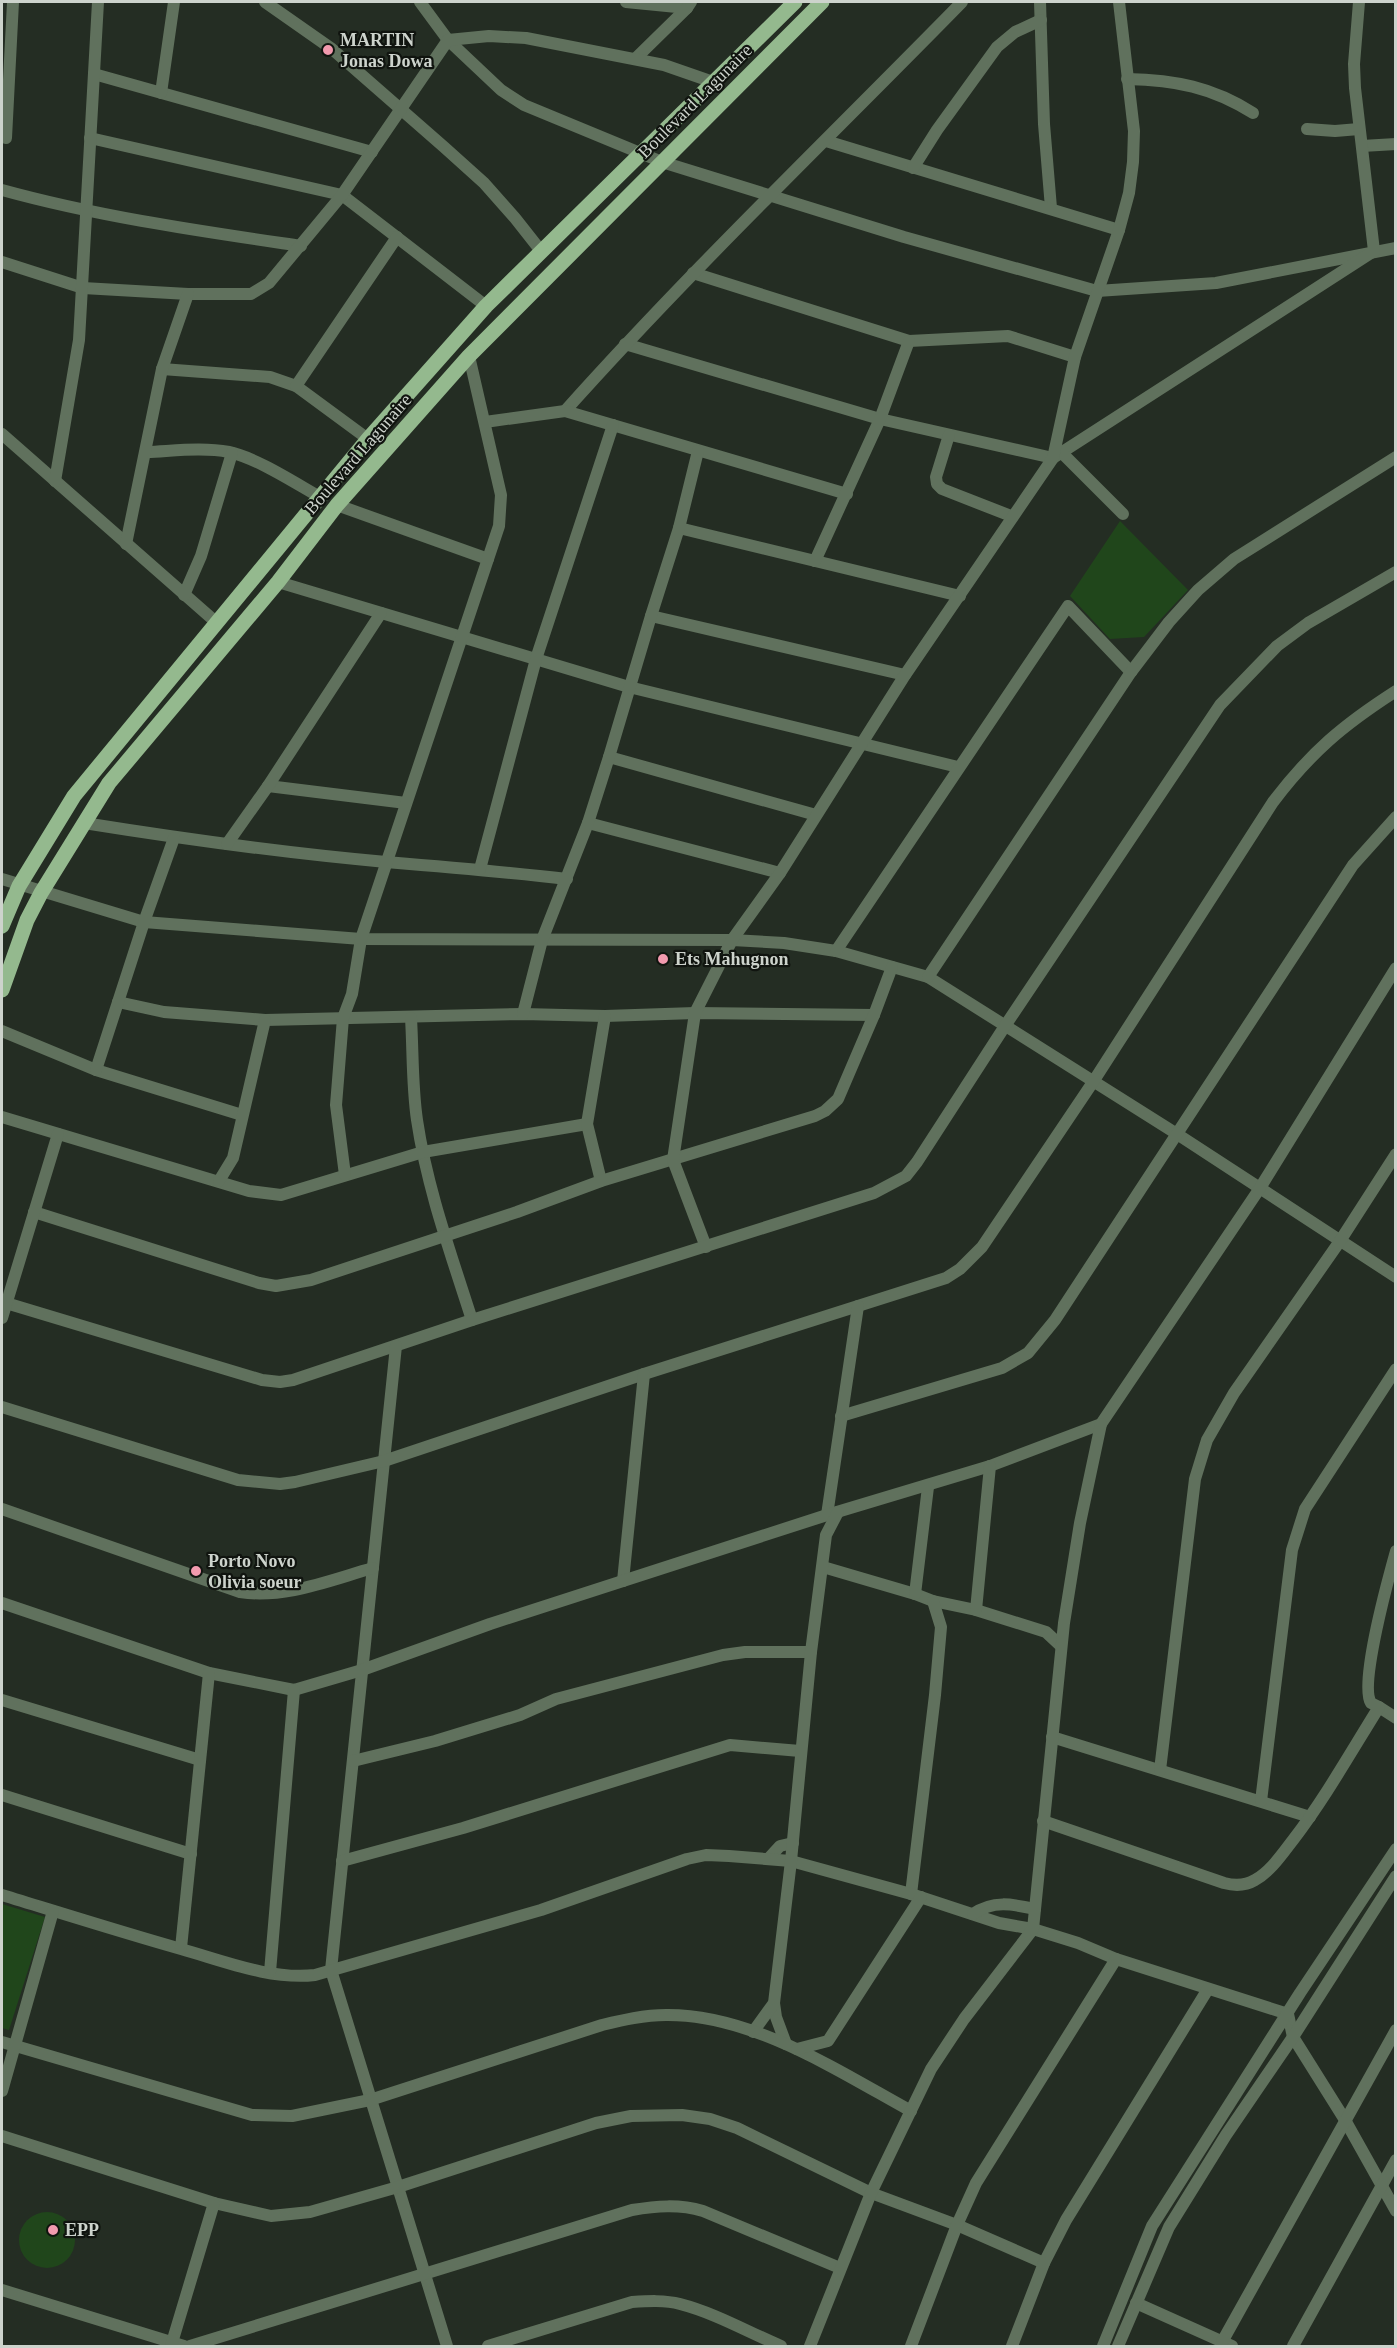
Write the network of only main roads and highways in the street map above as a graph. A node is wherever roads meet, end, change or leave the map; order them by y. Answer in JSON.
{"nodes":[{"id":1,"x":795,"y":2,"type":"edge"},
{"id":2,"x":822,"y":2,"type":"edge"},
{"id":3,"x":2,"y":926,"type":"edge"},
{"id":4,"x":2,"y":990,"type":"edge"}],
"edges":[{"from":1,"to":3,"type":"main road","name":"Boulevard Lagunaire"},
{"from":2,"to":4,"type":"main road","name":"Boulevard Lagunaire"}]}
